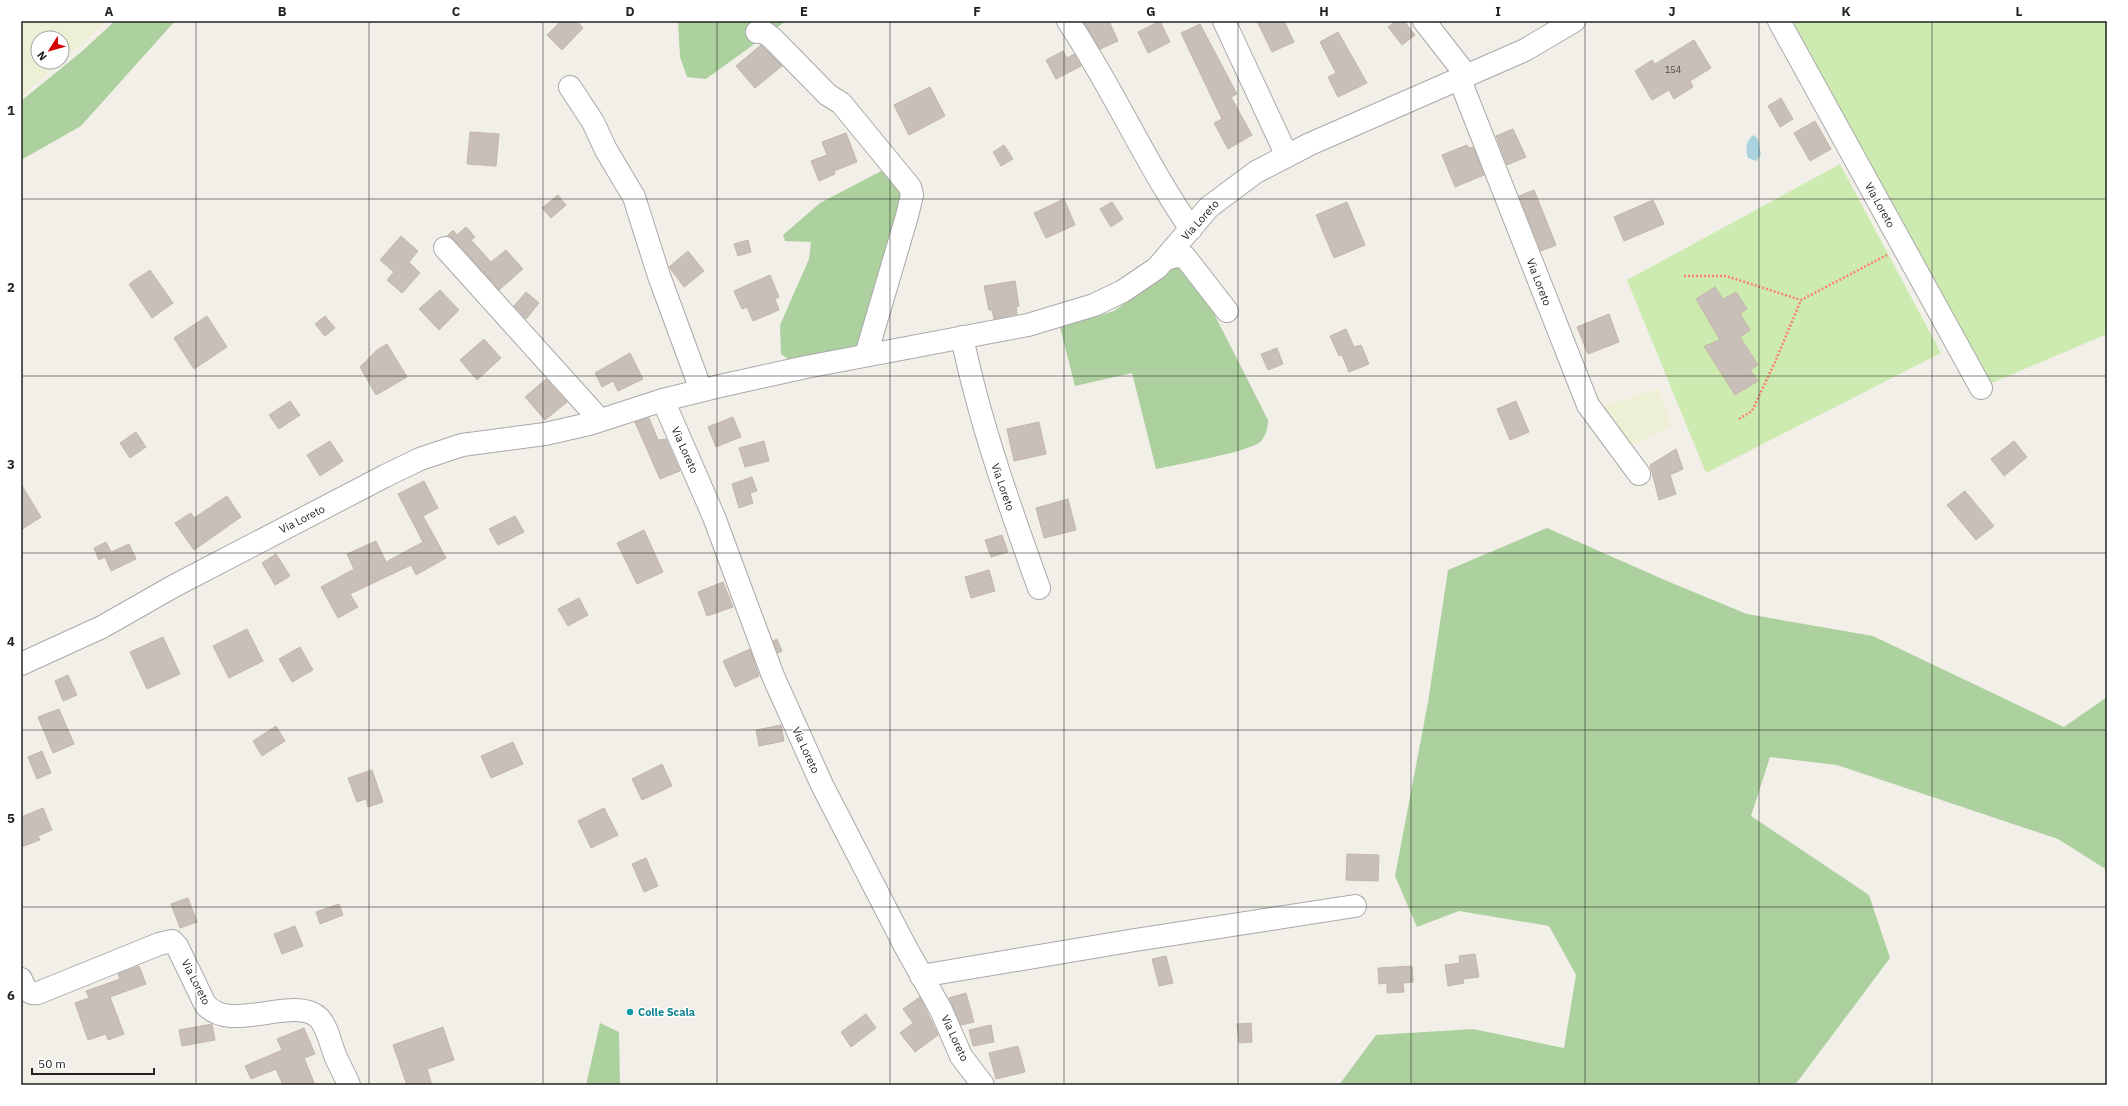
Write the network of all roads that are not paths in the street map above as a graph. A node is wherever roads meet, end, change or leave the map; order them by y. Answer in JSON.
{"nodes":[{"id":1,"x":1068,"y":21,"type":"edge"},
{"id":2,"x":1224,"y":21,"type":"edge"},
{"id":3,"x":1424,"y":21,"type":"edge"},
{"id":4,"x":1574,"y":21,"type":"edge"},
{"id":5,"x":1779,"y":21,"type":"edge"},
{"id":6,"x":1550,"y":28,"type":"edge"},
{"id":7,"x":757,"y":32,"type":"dead end"},
{"id":8,"x":1464,"y":78,"type":"junction"},
{"id":9,"x":570,"y":88,"type":"dead end"},
{"id":10,"x":1287,"y":156,"type":"junction"},
{"id":11,"x":1191,"y":229,"type":"junction"},
{"id":12,"x":445,"y":248,"type":"dead end"},
{"id":13,"x":1166,"y":259,"type":"junction"},
{"id":14,"x":1226,"y":311,"type":"dead end"},
{"id":15,"x":962,"y":337,"type":"junction"},
{"id":16,"x":866,"y":355,"type":"junction"},
{"id":17,"x":1981,"y":388,"type":"dead end"},
{"id":18,"x":701,"y":390,"type":"junction"},
{"id":19,"x":663,"y":400,"type":"junction"},
{"id":20,"x":600,"y":420,"type":"junction"},
{"id":21,"x":1639,"y":474,"type":"dead end"},
{"id":22,"x":1039,"y":588,"type":"dead end"},
{"id":23,"x":21,"y":664,"type":"edge"},
{"id":24,"x":1355,"y":906,"type":"dead end"},
{"id":25,"x":922,"y":976,"type":"junction"},
{"id":26,"x":21,"y":979,"type":"edge"},
{"id":27,"x":349,"y":1085,"type":"edge"},
{"id":28,"x":983,"y":1085,"type":"edge"}],
"edges":[{"from":1,"to":11,"type":"street"},
{"from":2,"to":10,"type":"street"},
{"from":3,"to":8,"type":"street"},
{"from":4,"to":6,"type":"street","name":"Via Loreto"},
{"from":5,"to":17,"type":"street","name":"Via Loreto"},
{"from":6,"to":8,"type":"street","name":"Via Loreto"},
{"from":7,"to":16,"type":"street"},
{"from":8,"to":10,"type":"street","name":"Via Loreto"},
{"from":8,"to":21,"type":"street","name":"Via Loreto"},
{"from":9,"to":18,"type":"street"},
{"from":10,"to":11,"type":"street","name":"Via Loreto"},
{"from":11,"to":13,"type":"street","name":"Via Loreto"},
{"from":12,"to":20,"type":"street"},
{"from":13,"to":14,"type":"street"},
{"from":13,"to":15,"type":"street","name":"Via Loreto"},
{"from":15,"to":16,"type":"street","name":"Via Loreto"},
{"from":15,"to":22,"type":"street","name":"Via Loreto"},
{"from":16,"to":18,"type":"street","name":"Via Loreto"},
{"from":18,"to":19,"type":"street","name":"Via Loreto"},
{"from":19,"to":20,"type":"street","name":"Via Loreto"},
{"from":19,"to":25,"type":"street","name":"Via Loreto"},
{"from":20,"to":23,"type":"street","name":"Via Loreto"},
{"from":24,"to":25,"type":"street"},
{"from":25,"to":28,"type":"street","name":"Via Loreto"},
{"from":26,"to":27,"type":"street","name":"Via Loreto"}]}
